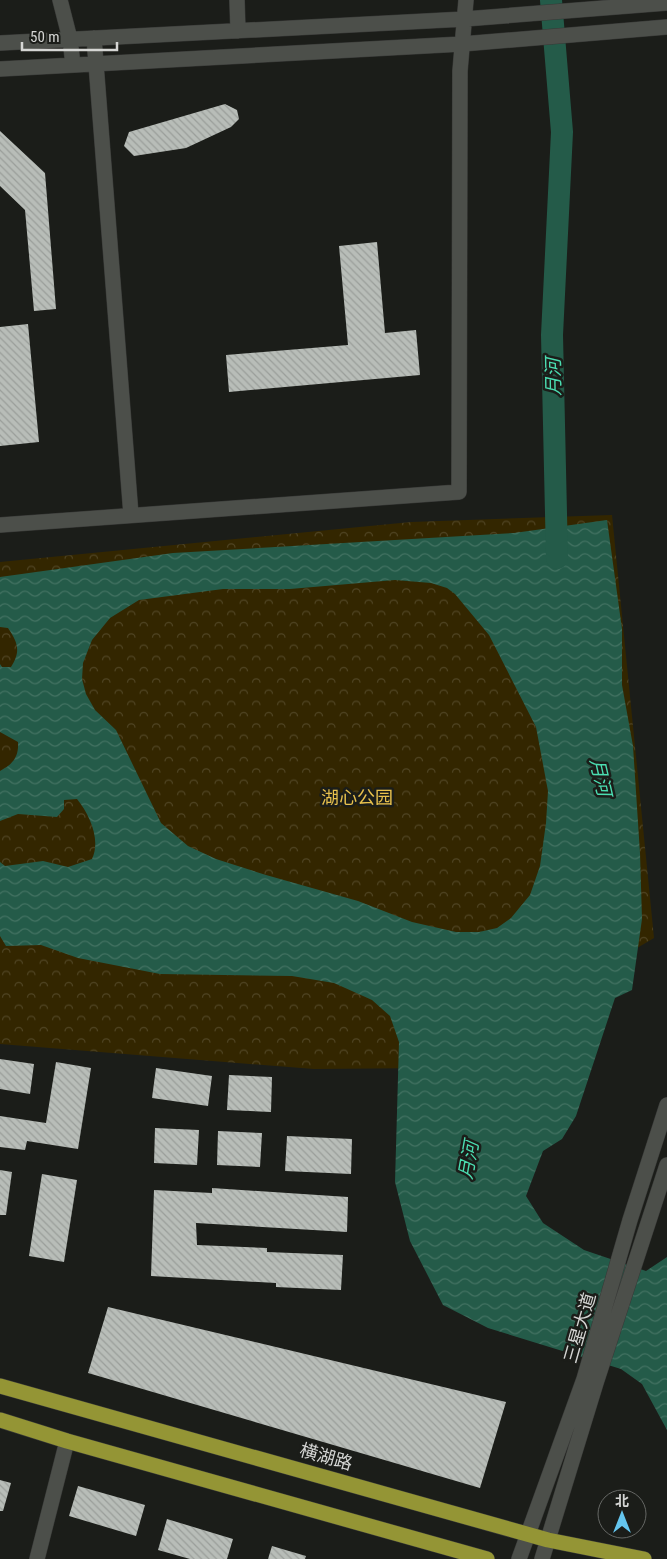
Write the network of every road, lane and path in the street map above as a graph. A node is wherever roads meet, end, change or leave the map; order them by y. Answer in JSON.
{"nodes":[{"id":1,"x":60,"y":0,"type":"edge"},
{"id":2,"x":237,"y":0,"type":"edge"},
{"id":3,"x":466,"y":0,"type":"edge"},
{"id":4,"x":667,"y":3,"type":"edge"},
{"id":5,"x":465,"y":19,"type":"junction"},
{"id":6,"x":667,"y":27,"type":"edge"},
{"id":7,"x":238,"y":31,"type":"junction"},
{"id":8,"x":94,"y":38,"type":"junction"},
{"id":9,"x":70,"y":39,"type":"junction"},
{"id":10,"x":0,"y":43,"type":"edge"},
{"id":11,"x":462,"y":44,"type":"junction"},
{"id":12,"x":95,"y":64,"type":"junction"},
{"id":13,"x":73,"y":65,"type":"junction"},
{"id":14,"x":0,"y":69,"type":"edge"},
{"id":15,"x":130,"y":515,"type":"junction"},
{"id":16,"x":0,"y":525,"type":"edge"},
{"id":17,"x":667,"y":1105,"type":"edge"},
{"id":18,"x":667,"y":1165,"type":"edge"},
{"id":19,"x":590,"y":1381,"type":"junction"},
{"id":20,"x":0,"y":1386,"type":"edge"},
{"id":21,"x":0,"y":1420,"type":"edge"},
{"id":22,"x":66,"y":1441,"type":"junction"},
{"id":23,"x":528,"y":1533,"type":"junction"},
{"id":24,"x":548,"y":1540,"type":"junction"},
{"id":25,"x":639,"y":1558,"type":"edge"},
{"id":26,"x":37,"y":1559,"type":"edge"},
{"id":27,"x":487,"y":1559,"type":"edge"},
{"id":28,"x":519,"y":1559,"type":"edge"},
{"id":29,"x":542,"y":1559,"type":"edge"},
{"id":30,"x":644,"y":1559,"type":"edge"}],
"edges":[{"from":1,"to":9,"type":"street"},
{"from":2,"to":7,"type":"street"},
{"from":3,"to":5,"type":"street"},
{"from":4,"to":5,"type":"street"},
{"from":5,"to":7,"type":"street"},
{"from":5,"to":11,"type":"street"},
{"from":6,"to":11,"type":"street"},
{"from":7,"to":8,"type":"street"},
{"from":8,"to":9,"type":"street"},
{"from":8,"to":12,"type":"street"},
{"from":9,"to":10,"type":"street"},
{"from":9,"to":13,"type":"street"},
{"from":11,"to":12,"type":"street"},
{"from":11,"to":15,"type":"street"},
{"from":12,"to":13,"type":"street"},
{"from":12,"to":15,"type":"street"},
{"from":13,"to":14,"type":"street"},
{"from":15,"to":16,"type":"street"},
{"from":17,"to":19,"type":"street","name":"三星大道"},
{"from":18,"to":19,"type":"street","name":"三星大道"},
{"from":19,"to":23,"type":"street","name":"三星大道"},
{"from":19,"to":24,"type":"street","name":"三星大道"},
{"from":20,"to":23,"type":"highway","name":"横湖路"},
{"from":21,"to":22,"type":"highway"},
{"from":22,"to":26,"type":"street"},
{"from":22,"to":27,"type":"highway"},
{"from":23,"to":24,"type":"highway","name":"横湖路"},
{"from":23,"to":28,"type":"street","name":"三星大道"},
{"from":24,"to":25,"type":"highway","name":"横湖路"},
{"from":24,"to":29,"type":"street","name":"三星大道"},
{"from":25,"to":30,"type":"highway","name":"横湖路"}]}
